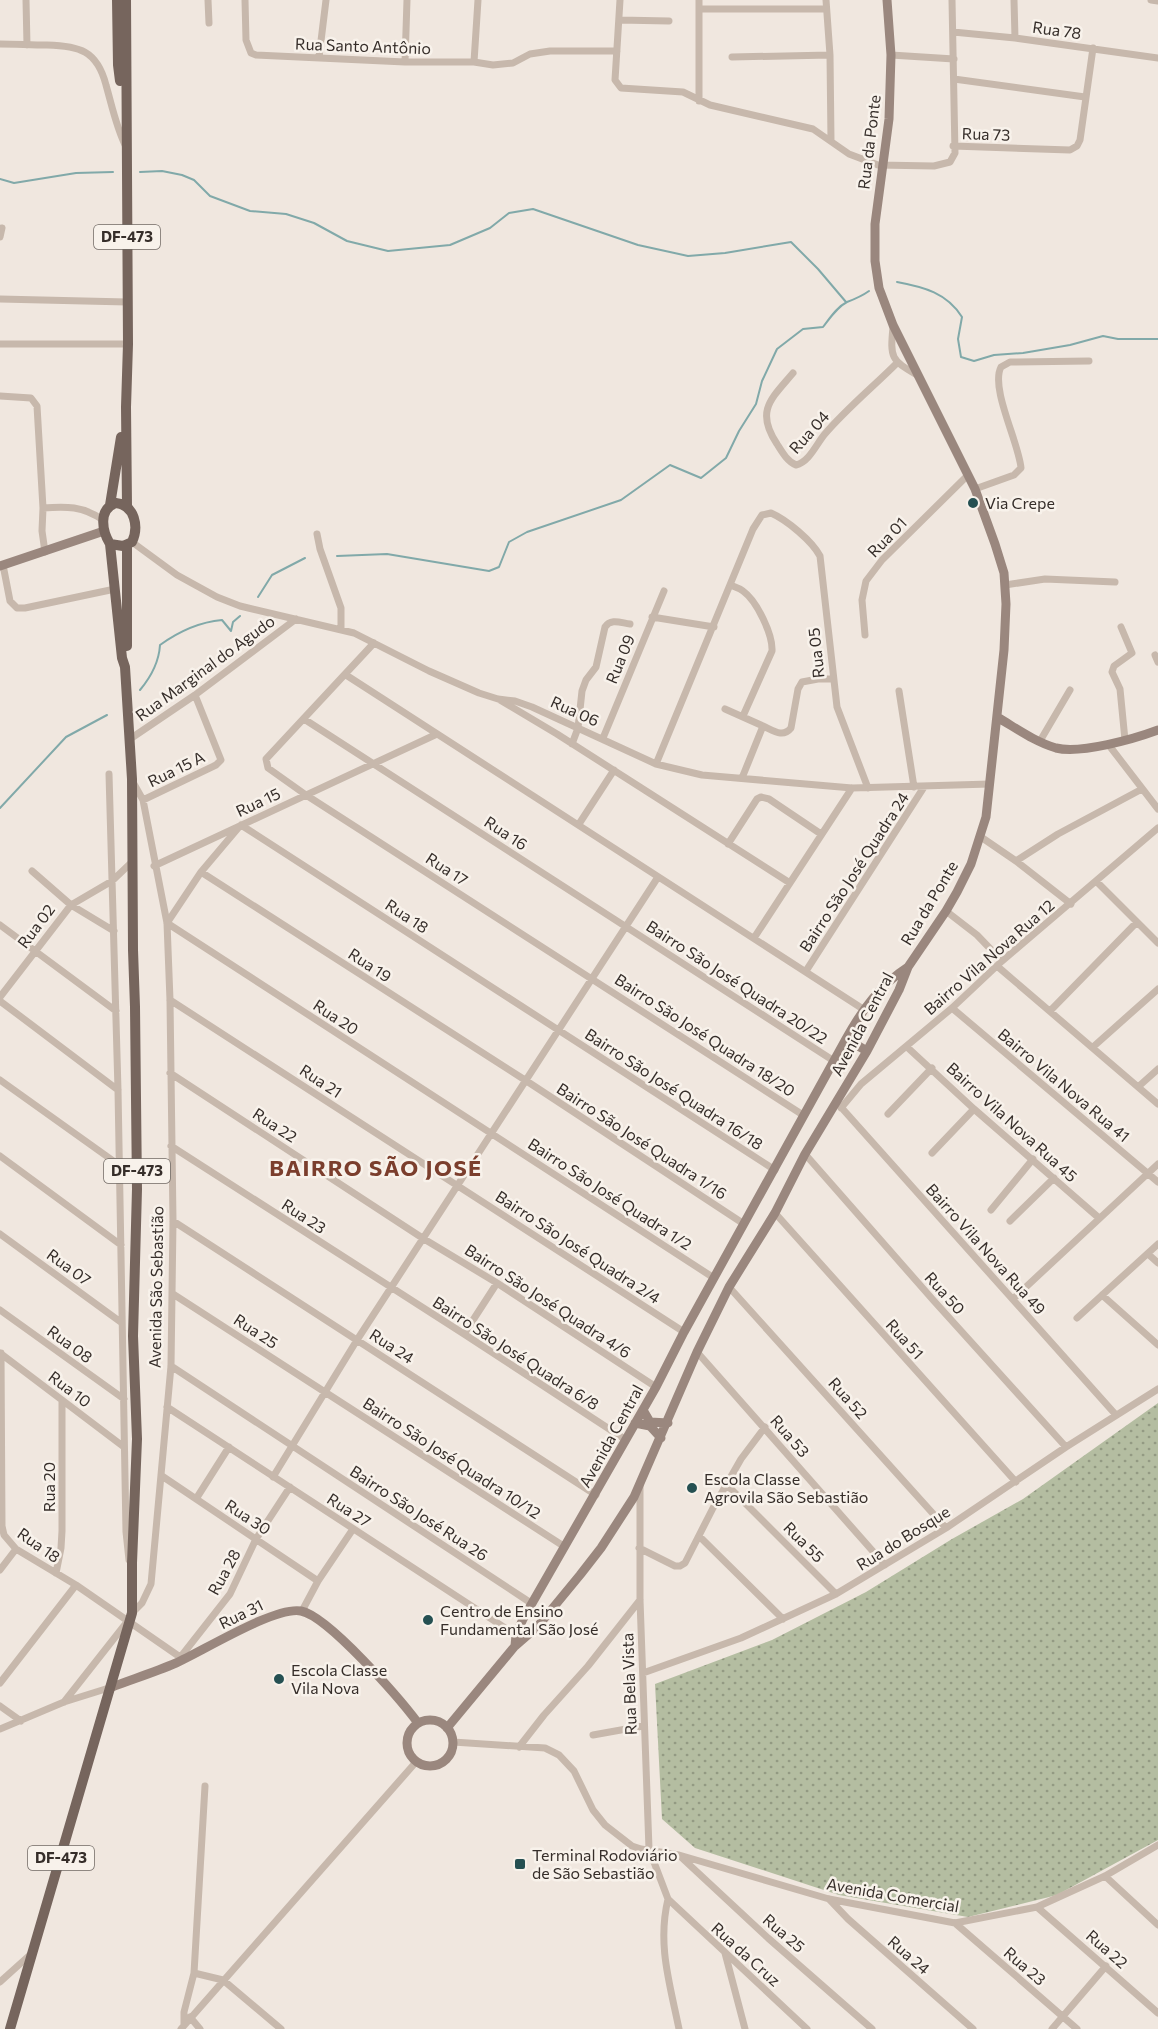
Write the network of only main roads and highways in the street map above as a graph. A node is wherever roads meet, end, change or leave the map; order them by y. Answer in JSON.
{"nodes":[{"id":1,"x":117,"y":0,"type":"edge"},
{"id":2,"x":126,"y":0,"type":"edge"},
{"id":3,"x":126,"y":126,"type":"junction"},
{"id":4,"x":126,"y":407,"type":"junction"},
{"id":5,"x":110,"y":505,"type":"junction"},
{"id":6,"x":127,"y":506,"type":"junction"},
{"id":7,"x":129,"y":543,"type":"junction"},
{"id":8,"x":110,"y":544,"type":"junction"},
{"id":9,"x":125,"y":667,"type":"junction"},
{"id":10,"x":10,"y":2029,"type":"edge"}],
"edges":[{"from":1,"to":3,"type":"main road"},
{"from":2,"to":3,"type":"main road"},
{"from":3,"to":4,"type":"main road","name":"Avenida São Sebastião","number":"DF-473"},
{"from":4,"to":5,"type":"main road","name":"Avenida São Sebastião","number":"DF-473"},
{"from":4,"to":6,"type":"main road","name":"Avenida São Sebastião","number":"DF-473"},
{"from":5,"to":6,"type":"main road"},
{"from":5,"to":8,"type":"main road","name":"Avenida São Sebastião","number":"DF-473"},
{"from":6,"to":7,"type":"main road","name":"Avenida São Sebastião","number":"DF-473"},
{"from":7,"to":8,"type":"main road"},
{"from":7,"to":9,"type":"main road","name":"Avenida São Sebastião","number":"DF-473"},
{"from":8,"to":9,"type":"main road","name":"Avenida São Sebastião","number":"DF-473"},
{"from":9,"to":10,"type":"main road","name":"Avenida São Sebastião","number":"DF-473"}]}
